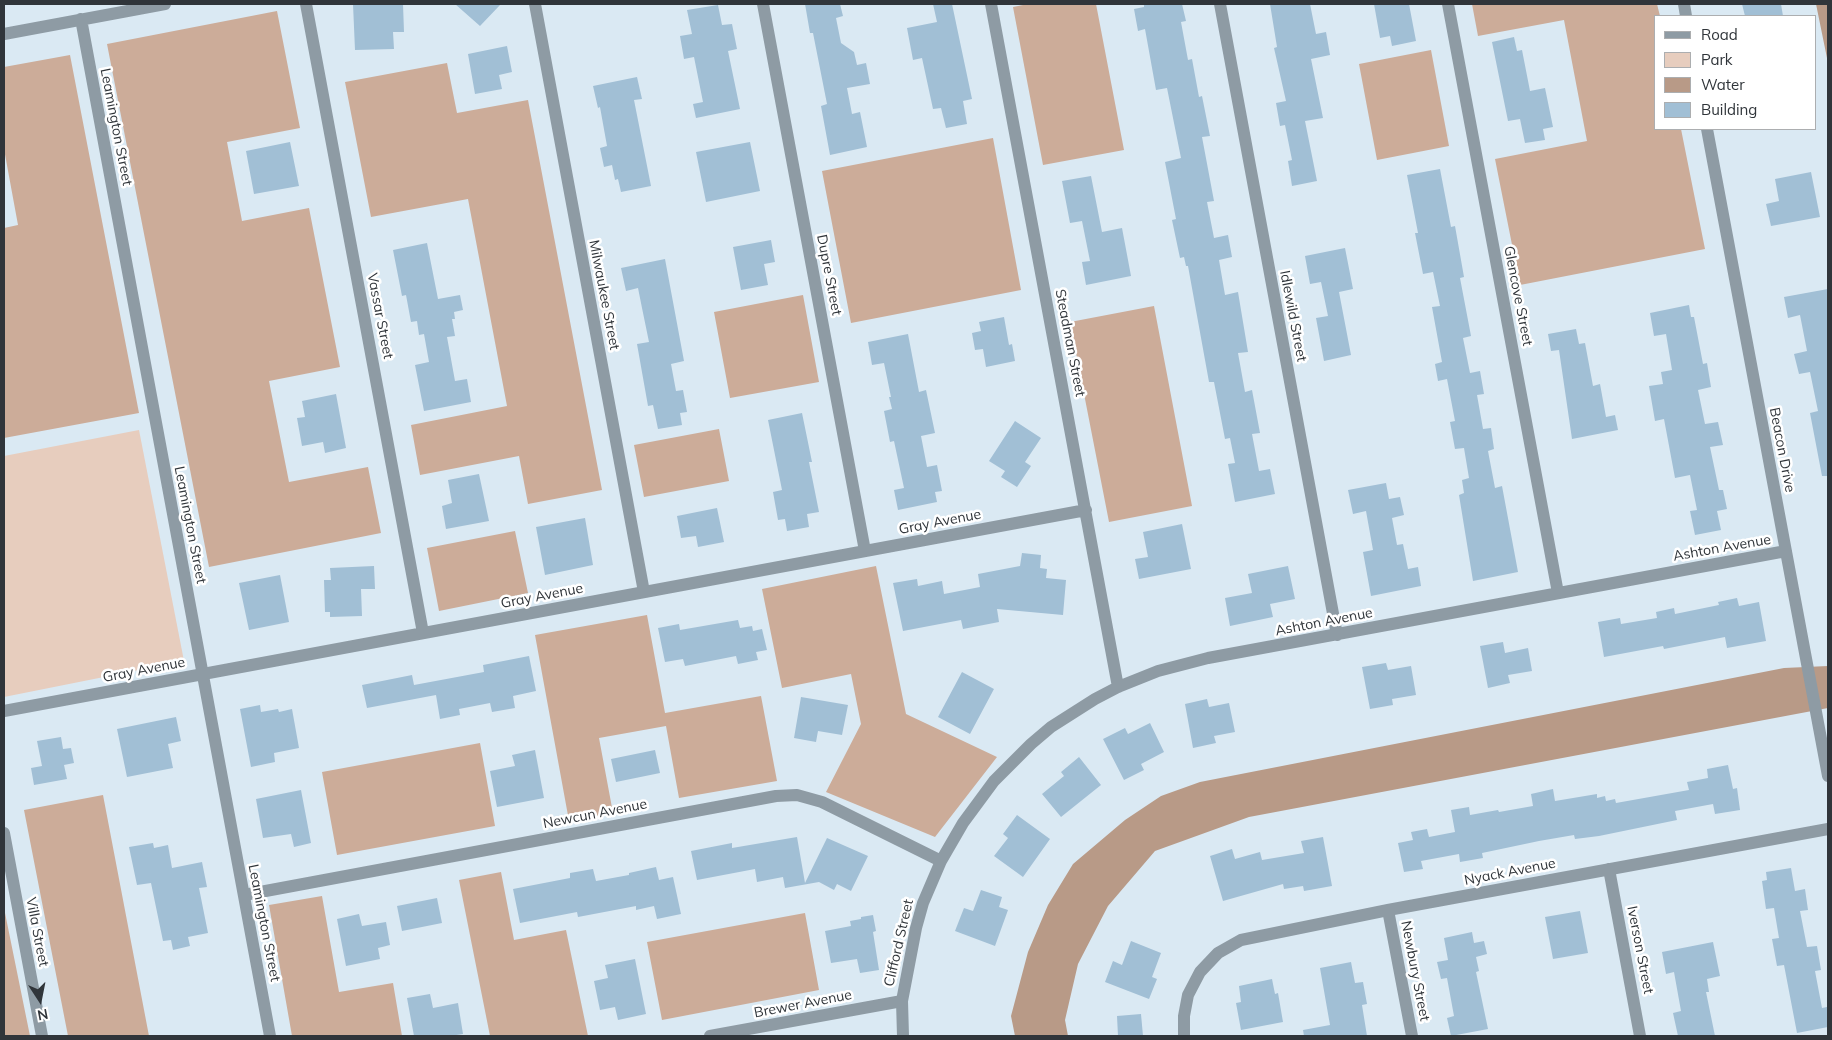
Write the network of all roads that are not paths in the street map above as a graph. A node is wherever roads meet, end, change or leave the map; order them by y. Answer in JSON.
{"nodes":[{"id":1,"x":165,"y":4,"type":"edge"},
{"id":2,"x":306,"y":4,"type":"edge"},
{"id":3,"x":535,"y":4,"type":"edge"},
{"id":4,"x":763,"y":4,"type":"edge"},
{"id":5,"x":991,"y":4,"type":"edge"},
{"id":6,"x":1220,"y":4,"type":"edge"},
{"id":7,"x":1448,"y":4,"type":"edge"},
{"id":8,"x":81,"y":19,"type":"junction"},
{"id":9,"x":4,"y":34,"type":"edge"},
{"id":10,"x":1707,"y":130,"type":"edge"},
{"id":11,"x":1086,"y":510,"type":"junction"},
{"id":12,"x":865,"y":551,"type":"junction"},
{"id":13,"x":1786,"y":551,"type":"junction"},
{"id":14,"x":644,"y":592,"type":"junction"},
{"id":15,"x":1558,"y":593,"type":"junction"},
{"id":16,"x":423,"y":633,"type":"junction"},
{"id":17,"x":1337,"y":635,"type":"junction"},
{"id":18,"x":202,"y":674,"type":"junction"},
{"id":19,"x":1118,"y":687,"type":"junction"},
{"id":20,"x":4,"y":711,"type":"edge"},
{"id":21,"x":1828,"y":776,"type":"edge"},
{"id":22,"x":1828,"y":829,"type":"edge"},
{"id":23,"x":4,"y":833,"type":"edge"},
{"id":24,"x":941,"y":861,"type":"junction"},
{"id":25,"x":1609,"y":869,"type":"junction"},
{"id":26,"x":244,"y":895,"type":"junction"},
{"id":27,"x":1388,"y":910,"type":"junction"},
{"id":28,"x":902,"y":1001,"type":"junction"},
{"id":29,"x":42,"y":1036,"type":"edge"},
{"id":30,"x":270,"y":1036,"type":"edge"},
{"id":31,"x":710,"y":1036,"type":"edge"},
{"id":32,"x":903,"y":1036,"type":"edge"},
{"id":33,"x":1184,"y":1036,"type":"edge"},
{"id":34,"x":1412,"y":1036,"type":"edge"},
{"id":35,"x":1640,"y":1036,"type":"edge"}],
"edges":[{"from":1,"to":8,"type":"street"},
{"from":2,"to":16,"type":"street","name":"Vassar Street"},
{"from":3,"to":14,"type":"street","name":"Milwaukee Street"},
{"from":4,"to":12,"type":"street","name":"Dupre Street"},
{"from":5,"to":11,"type":"street","name":"Steadman Street"},
{"from":6,"to":17,"type":"street","name":"Idlewild Street"},
{"from":7,"to":15,"type":"street","name":"Glencove Street"},
{"from":8,"to":9,"type":"street"},
{"from":8,"to":18,"type":"street","name":"Leamington Street"},
{"from":10,"to":13,"type":"street","name":"Beacon Drive"},
{"from":11,"to":12,"type":"street","name":"Gray Avenue"},
{"from":11,"to":19,"type":"street","name":"Steadman Street"},
{"from":12,"to":14,"type":"street","name":"Gray Avenue"},
{"from":13,"to":15,"type":"street","name":"Ashton Avenue"},
{"from":13,"to":21,"type":"street","name":"Beacon Drive"},
{"from":14,"to":16,"type":"street","name":"Gray Avenue"},
{"from":15,"to":17,"type":"street","name":"Ashton Avenue"},
{"from":16,"to":18,"type":"street","name":"Gray Avenue"},
{"from":17,"to":19,"type":"street","name":"Ashton Avenue"},
{"from":18,"to":20,"type":"street","name":"Gray Avenue"},
{"from":18,"to":26,"type":"street","name":"Leamington Street"},
{"from":19,"to":24,"type":"street","name":"Ashton Avenue"},
{"from":22,"to":25,"type":"street","name":"Nyack Avenue"},
{"from":23,"to":29,"type":"street","name":"Villa Street"},
{"from":24,"to":26,"type":"street","name":"Newcun Avenue"},
{"from":24,"to":28,"type":"street","name":"Clifford Street"},
{"from":25,"to":27,"type":"street","name":"Nyack Avenue"},
{"from":25,"to":35,"type":"street","name":"Iverson Street"},
{"from":26,"to":30,"type":"street","name":"Leamington Street"},
{"from":27,"to":33,"type":"street","name":"Nyack Avenue"},
{"from":27,"to":34,"type":"street","name":"Newbury Street"},
{"from":28,"to":31,"type":"street","name":"Brewer Avenue"},
{"from":28,"to":32,"type":"street","name":"Clifford Street"}]}
